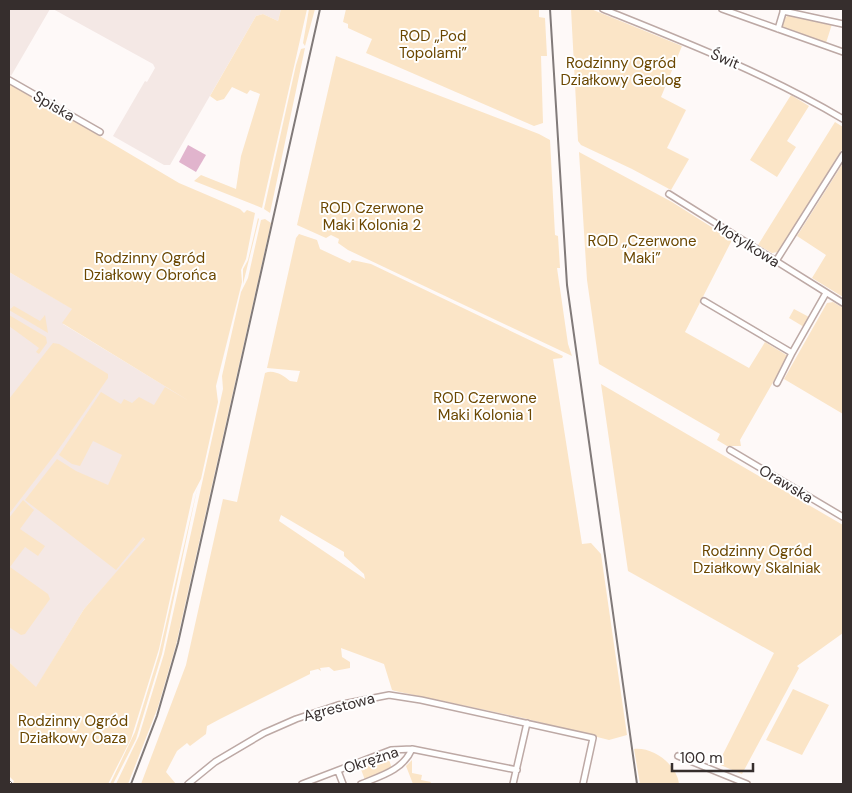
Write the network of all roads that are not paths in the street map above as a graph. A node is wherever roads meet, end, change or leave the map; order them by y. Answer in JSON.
{"nodes":[{"id":1,"x":602,"y":9,"type":"edge"},
{"id":2,"x":722,"y":9,"type":"edge"},
{"id":3,"x":784,"y":10,"type":"edge"},
{"id":4,"x":843,"y":24,"type":"edge"},
{"id":5,"x":778,"y":29,"type":"junction"},
{"id":6,"x":843,"y":52,"type":"edge"},
{"id":7,"x":9,"y":80,"type":"edge"},
{"id":8,"x":843,"y":119,"type":"edge"},
{"id":9,"x":100,"y":132,"type":"dead end"},
{"id":10,"x":843,"y":155,"type":"edge"},
{"id":11,"x":669,"y":194,"type":"dead end"},
{"id":12,"x":776,"y":261,"type":"junction"},
{"id":13,"x":826,"y":293,"type":"junction"},
{"id":14,"x":704,"y":301,"type":"dead end"},
{"id":15,"x":843,"y":303,"type":"edge"},
{"id":16,"x":792,"y":353,"type":"junction"},
{"id":17,"x":777,"y":383,"type":"dead end"},
{"id":18,"x":730,"y":450,"type":"dead end"},
{"id":19,"x":843,"y":517,"type":"edge"},
{"id":20,"x":527,"y":723,"type":"junction"},
{"id":21,"x":412,"y":749,"type":"junction"},
{"id":22,"x":678,"y":756,"type":"dead end"},
{"id":23,"x":517,"y":770,"type":"junction"},
{"id":24,"x":338,"y":771,"type":"junction"},
{"id":25,"x":188,"y":784,"type":"edge"},
{"id":26,"x":302,"y":784,"type":"edge"},
{"id":27,"x":343,"y":784,"type":"edge"},
{"id":28,"x":361,"y":784,"type":"edge"},
{"id":29,"x":513,"y":784,"type":"edge"},
{"id":30,"x":583,"y":784,"type":"edge"},
{"id":31,"x":746,"y":784,"type":"edge"}],
"edges":[{"from":1,"to":8,"type":"street","name":"Świt"},
{"from":2,"to":5,"type":"street"},
{"from":3,"to":4,"type":"street"},
{"from":3,"to":5,"type":"street"},
{"from":5,"to":6,"type":"street"},
{"from":7,"to":9,"type":"street","name":"Spiska"},
{"from":10,"to":12,"type":"street"},
{"from":11,"to":12,"type":"street","name":"Motylkowa"},
{"from":12,"to":13,"type":"street","name":"Motylkowa"},
{"from":13,"to":15,"type":"street","name":"Motylkowa"},
{"from":13,"to":16,"type":"street"},
{"from":14,"to":16,"type":"street"},
{"from":16,"to":17,"type":"street"},
{"from":18,"to":19,"type":"street","name":"Orawska"},
{"from":20,"to":23,"type":"street"},
{"from":20,"to":25,"type":"street","name":"Agrestowa"},
{"from":20,"to":30,"type":"street","name":"Agrestowa"},
{"from":21,"to":23,"type":"street","name":"Okrężna"},
{"from":21,"to":24,"type":"street","name":"Okrężna"},
{"from":21,"to":28,"type":"street","name":"Okrężna"},
{"from":22,"to":31,"type":"street"},
{"from":23,"to":29,"type":"street"},
{"from":24,"to":26,"type":"street","name":"Okrężna"},
{"from":24,"to":27,"type":"street"}]}
